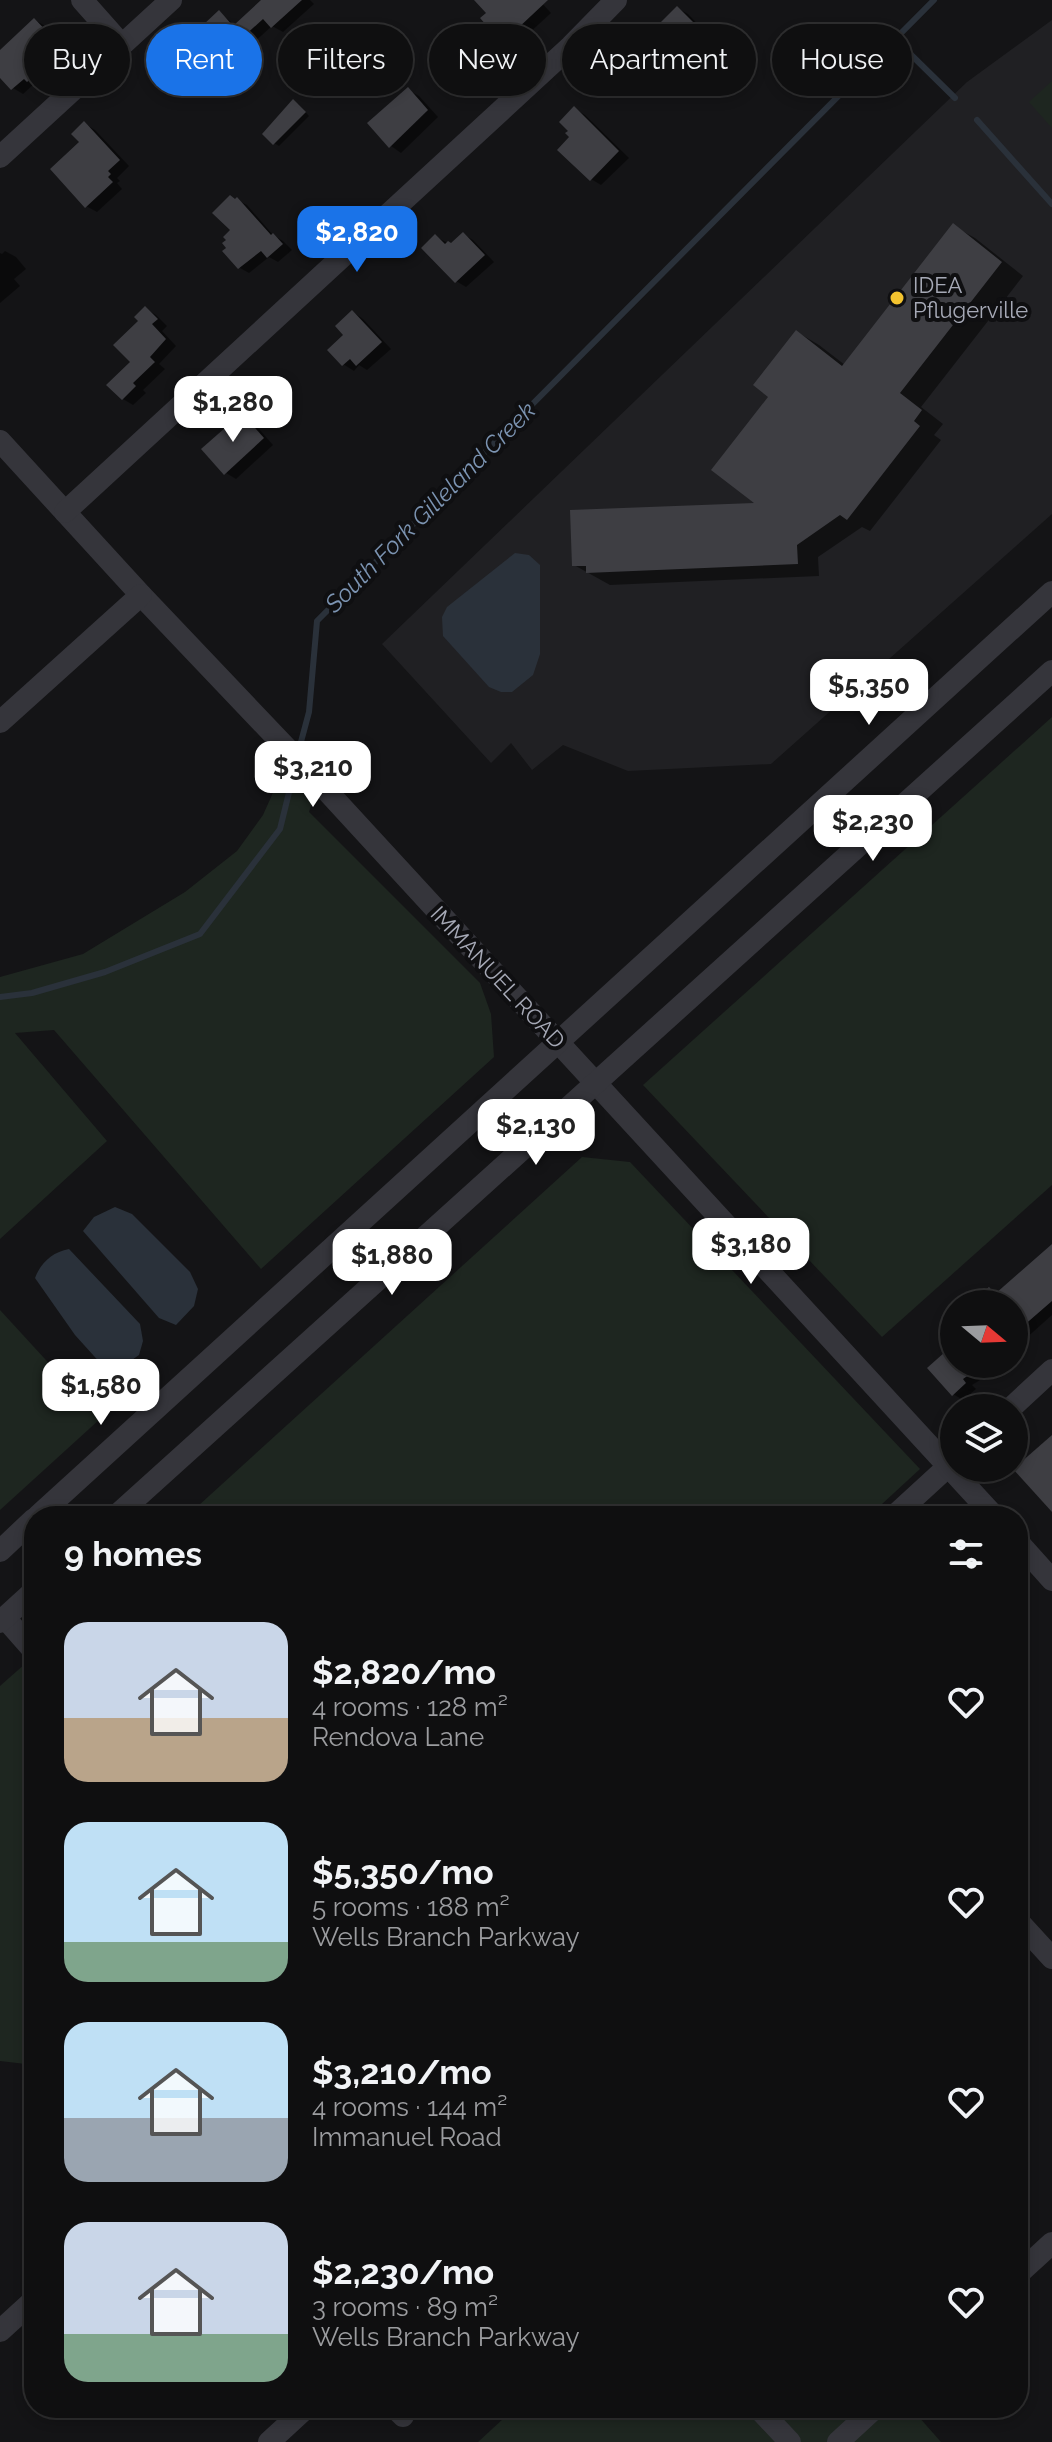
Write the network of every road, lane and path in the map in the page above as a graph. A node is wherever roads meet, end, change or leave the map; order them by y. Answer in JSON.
{"nodes":[{"id":1,"x":82,"y":0,"type":"edge"},
{"id":2,"x":171,"y":0,"type":"edge"},
{"id":3,"x":616,"y":0,"type":"edge"},
{"id":4,"x":103,"y":24,"type":"edge"},
{"id":5,"x":130,"y":38,"type":"edge"},
{"id":6,"x":66,"y":96,"type":"edge"},
{"id":7,"x":0,"y":157,"type":"edge"},
{"id":8,"x":0,"y":441,"type":"edge"},
{"id":9,"x":65,"y":512,"type":"junction"},
{"id":10,"x":1052,"y":592,"type":"edge"},
{"id":11,"x":141,"y":595,"type":"junction"},
{"id":12,"x":1052,"y":671,"type":"edge"},
{"id":13,"x":0,"y":722,"type":"edge"},
{"id":14,"x":558,"y":1041,"type":"junction"},
{"id":15,"x":595,"y":1083,"type":"junction"},
{"id":16,"x":1052,"y":1370,"type":"edge"},
{"id":17,"x":1026,"y":1394,"type":"edge"},
{"id":18,"x":940,"y":1451,"type":"edge"},
{"id":19,"x":940,"y":1473,"type":"edge"},
{"id":20,"x":966,"y":1482,"type":"edge"},
{"id":21,"x":49,"y":1506,"type":"edge"},
{"id":22,"x":127,"y":1506,"type":"edge"},
{"id":23,"x":905,"y":1506,"type":"edge"},
{"id":24,"x":986,"y":1506,"type":"edge"},
{"id":25,"x":24,"y":1529,"type":"edge"},
{"id":26,"x":0,"y":1551,"type":"edge"},
{"id":27,"x":1028,"y":1553,"type":"edge"},
{"id":28,"x":1052,"y":1580,"type":"edge"},
{"id":29,"x":24,"y":1600,"type":"edge"},
{"id":30,"x":2,"y":1620,"type":"edge"},
{"id":31,"x":24,"y":1641,"type":"edge"},
{"id":32,"x":1028,"y":1932,"type":"edge"},
{"id":33,"x":1052,"y":1958,"type":"edge"},
{"id":34,"x":1052,"y":2243,"type":"edge"},
{"id":35,"x":1028,"y":2265,"type":"edge"},
{"id":36,"x":24,"y":2309,"type":"edge"},
{"id":37,"x":0,"y":2331,"type":"edge"},
{"id":38,"x":295,"y":2418,"type":"edge"},
{"id":39,"x":767,"y":2418,"type":"edge"},
{"id":40,"x":864,"y":2418,"type":"edge"},
{"id":41,"x":269,"y":2442,"type":"edge"},
{"id":42,"x":790,"y":2442,"type":"edge"},
{"id":43,"x":838,"y":2442,"type":"edge"}],
"edges":[{"from":1,"to":4,"type":"street"},
{"from":2,"to":5,"type":"street"},
{"from":3,"to":9,"type":"street"},
{"from":6,"to":7,"type":"street"},
{"from":8,"to":9,"type":"street","name":"IMMANUEL ROAD"},
{"from":9,"to":11,"type":"street","name":"IMMANUEL ROAD"},
{"from":10,"to":14,"type":"street"},
{"from":11,"to":13,"type":"street"},
{"from":11,"to":14,"type":"street","name":"IMMANUEL ROAD"},
{"from":12,"to":15,"type":"street"},
{"from":14,"to":15,"type":"street","name":"IMMANUEL ROAD"},
{"from":14,"to":21,"type":"street"},
{"from":15,"to":18,"type":"street","name":"IMMANUEL ROAD"},
{"from":15,"to":22,"type":"street"},
{"from":16,"to":17,"type":"street"},
{"from":19,"to":23,"type":"street"},
{"from":20,"to":24,"type":"street","name":"IMMANUEL ROAD"},
{"from":25,"to":26,"type":"street"},
{"from":27,"to":28,"type":"street"},
{"from":29,"to":30,"type":"street"},
{"from":30,"to":31,"type":"street"},
{"from":32,"to":33,"type":"street"},
{"from":34,"to":35,"type":"street"},
{"from":36,"to":37,"type":"street"},
{"from":38,"to":41,"type":"street"},
{"from":39,"to":42,"type":"street"},
{"from":40,"to":43,"type":"street"}]}
